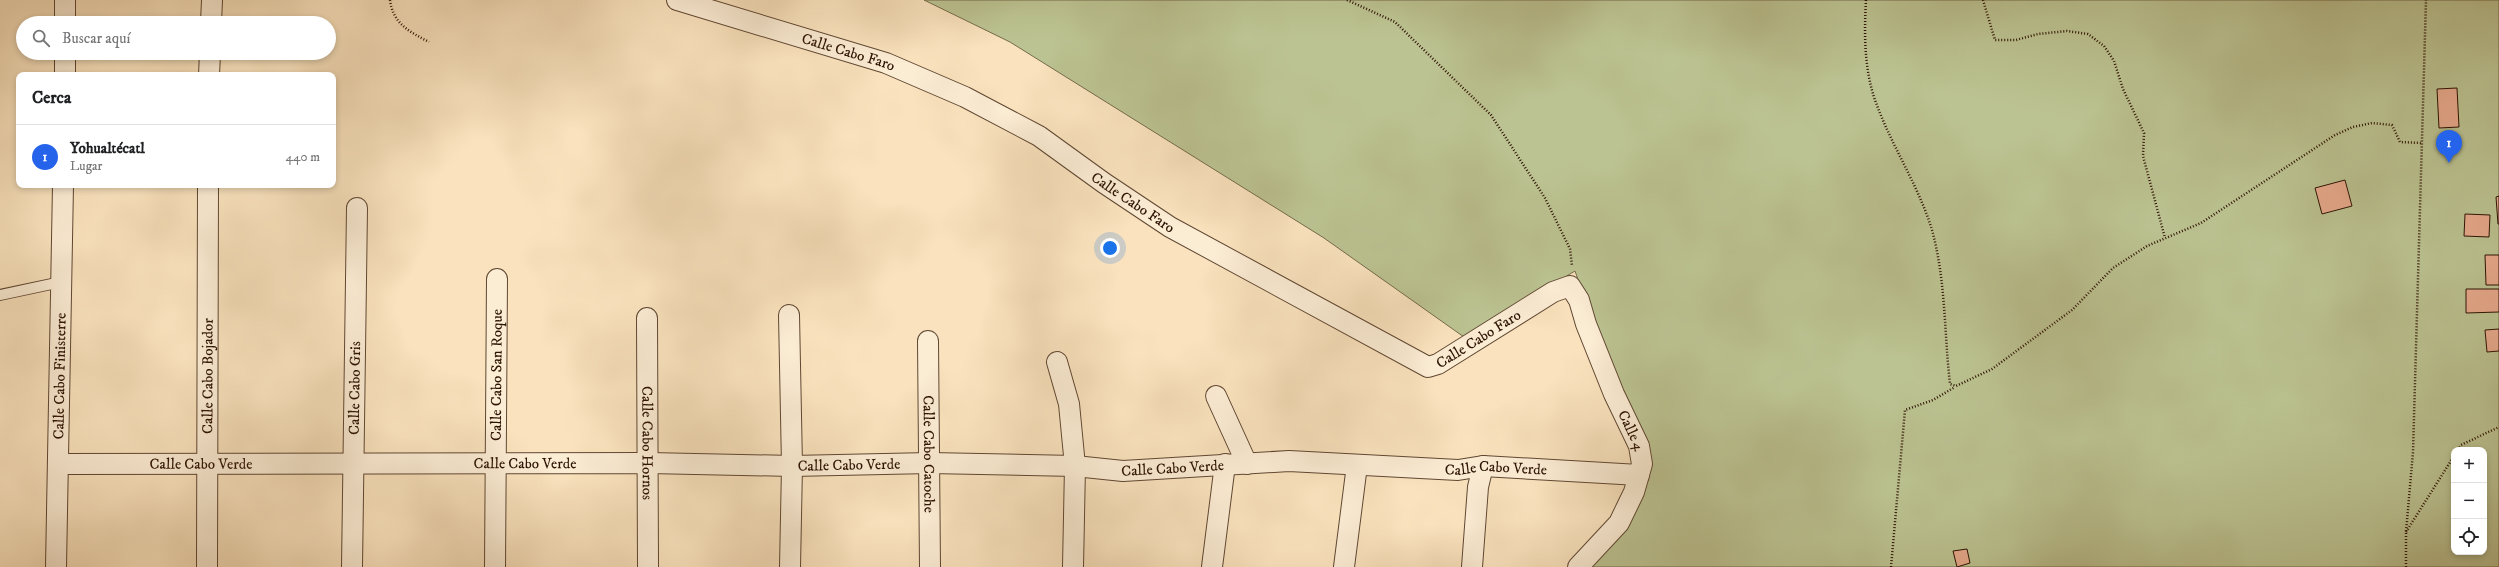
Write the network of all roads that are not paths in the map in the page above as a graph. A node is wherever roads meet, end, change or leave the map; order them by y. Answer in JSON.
{"nodes":[{"id":1,"x":65,"y":0,"type":"edge"},
{"id":2,"x":212,"y":0,"type":"edge"},
{"id":3,"x":677,"y":0,"type":"edge"},
{"id":4,"x":65,"y":16,"type":"edge"},
{"id":5,"x":211,"y":16,"type":"edge"},
{"id":6,"x":65,"y":60,"type":"edge"},
{"id":7,"x":210,"y":60,"type":"edge"},
{"id":8,"x":65,"y":72,"type":"edge"},
{"id":9,"x":209,"y":72,"type":"edge"},
{"id":10,"x":63,"y":188,"type":"edge"},
{"id":11,"x":208,"y":188,"type":"edge"},
{"id":12,"x":357,"y":208,"type":"dead end"},
{"id":13,"x":497,"y":279,"type":"dead end"},
{"id":14,"x":61,"y":282,"type":"junction"},
{"id":15,"x":1573,"y":289,"type":"joint"},
{"id":16,"x":0,"y":295,"type":"edge"},
{"id":17,"x":789,"y":315,"type":"dead end"},
{"id":18,"x":648,"y":318,"type":"dead end"},
{"id":19,"x":928,"y":341,"type":"dead end"},
{"id":20,"x":1057,"y":362,"type":"dead end"},
{"id":21,"x":1216,"y":396,"type":"dead end"},
{"id":22,"x":355,"y":463,"type":"junction"},
{"id":23,"x":495,"y":463,"type":"junction"},
{"id":24,"x":649,"y":463,"type":"junction"},
{"id":25,"x":930,"y":463,"type":"junction"},
{"id":26,"x":58,"y":464,"type":"junction"},
{"id":27,"x":1225,"y":464,"type":"junction"},
{"id":28,"x":1247,"y":464,"type":"junction"},
{"id":29,"x":208,"y":465,"type":"junction"},
{"id":30,"x":1357,"y":465,"type":"junction"},
{"id":31,"x":792,"y":466,"type":"junction"},
{"id":32,"x":1075,"y":466,"type":"junction"},
{"id":33,"x":1483,"y":466,"type":"junction"},
{"id":34,"x":1639,"y":475,"type":"junction"},
{"id":35,"x":56,"y":567,"type":"edge"},
{"id":36,"x":207,"y":567,"type":"edge"},
{"id":37,"x":352,"y":567,"type":"edge"},
{"id":38,"x":495,"y":567,"type":"edge"},
{"id":39,"x":648,"y":567,"type":"edge"},
{"id":40,"x":790,"y":567,"type":"edge"},
{"id":41,"x":930,"y":567,"type":"edge"},
{"id":42,"x":1073,"y":567,"type":"edge"},
{"id":43,"x":1212,"y":567,"type":"edge"},
{"id":44,"x":1344,"y":567,"type":"edge"},
{"id":45,"x":1472,"y":567,"type":"edge"},
{"id":46,"x":1578,"y":567,"type":"edge"}],
"edges":[{"from":1,"to":4,"type":"street"},
{"from":2,"to":5,"type":"street"},
{"from":3,"to":15,"type":"street","name":"Calle Cabo Faro"},
{"from":6,"to":8,"type":"street"},
{"from":7,"to":9,"type":"street"},
{"from":10,"to":14,"type":"street","name":"Calle Cabo Finisterre"},
{"from":11,"to":29,"type":"street","name":"Calle Cabo Bojador"},
{"from":12,"to":22,"type":"street","name":"Calle Cabo Gris"},
{"from":13,"to":23,"type":"street","name":"Calle Cabo San Roque"},
{"from":14,"to":16,"type":"lane"},
{"from":14,"to":26,"type":"street","name":"Calle Cabo Finisterre"},
{"from":15,"to":34,"type":"street","name":"Calle 4"},
{"from":17,"to":31,"type":"street"},
{"from":18,"to":24,"type":"street","name":"Calle Cabo Hornos"},
{"from":19,"to":25,"type":"street","name":"Calle Cabo Catoche"},
{"from":20,"to":32,"type":"street"},
{"from":21,"to":28,"type":"street"},
{"from":22,"to":23,"type":"street","name":"Calle Cabo Verde"},
{"from":22,"to":29,"type":"street","name":"Calle Cabo Verde"},
{"from":22,"to":37,"type":"street","name":"Calle Cabo Gris"},
{"from":23,"to":24,"type":"street","name":"Calle Cabo Verde"},
{"from":23,"to":38,"type":"street","name":"Calle Cabo San Roque"},
{"from":24,"to":31,"type":"street","name":"Calle Cabo Verde"},
{"from":24,"to":39,"type":"street","name":"Calle Cabo Hornos"},
{"from":25,"to":31,"type":"street","name":"Calle Cabo Verde"},
{"from":25,"to":32,"type":"street","name":"Calle Cabo Verde"},
{"from":25,"to":41,"type":"street","name":"Calle Cabo Catoche"},
{"from":26,"to":29,"type":"street","name":"Calle Cabo Verde"},
{"from":26,"to":35,"type":"street","name":"Calle Cabo Finisterre"},
{"from":27,"to":28,"type":"street","name":"Calle Cabo Verde"},
{"from":27,"to":32,"type":"street","name":"Calle Cabo Verde"},
{"from":27,"to":43,"type":"street"},
{"from":28,"to":30,"type":"street","name":"Calle Cabo Verde"},
{"from":29,"to":36,"type":"street","name":"Calle Cabo Bojador"},
{"from":30,"to":33,"type":"street","name":"Calle Cabo Verde"},
{"from":30,"to":44,"type":"street"},
{"from":31,"to":40,"type":"street"},
{"from":32,"to":42,"type":"street"},
{"from":33,"to":34,"type":"street","name":"Calle Cabo Verde"},
{"from":33,"to":45,"type":"street"},
{"from":34,"to":46,"type":"street","name":"Calle 4"}]}
